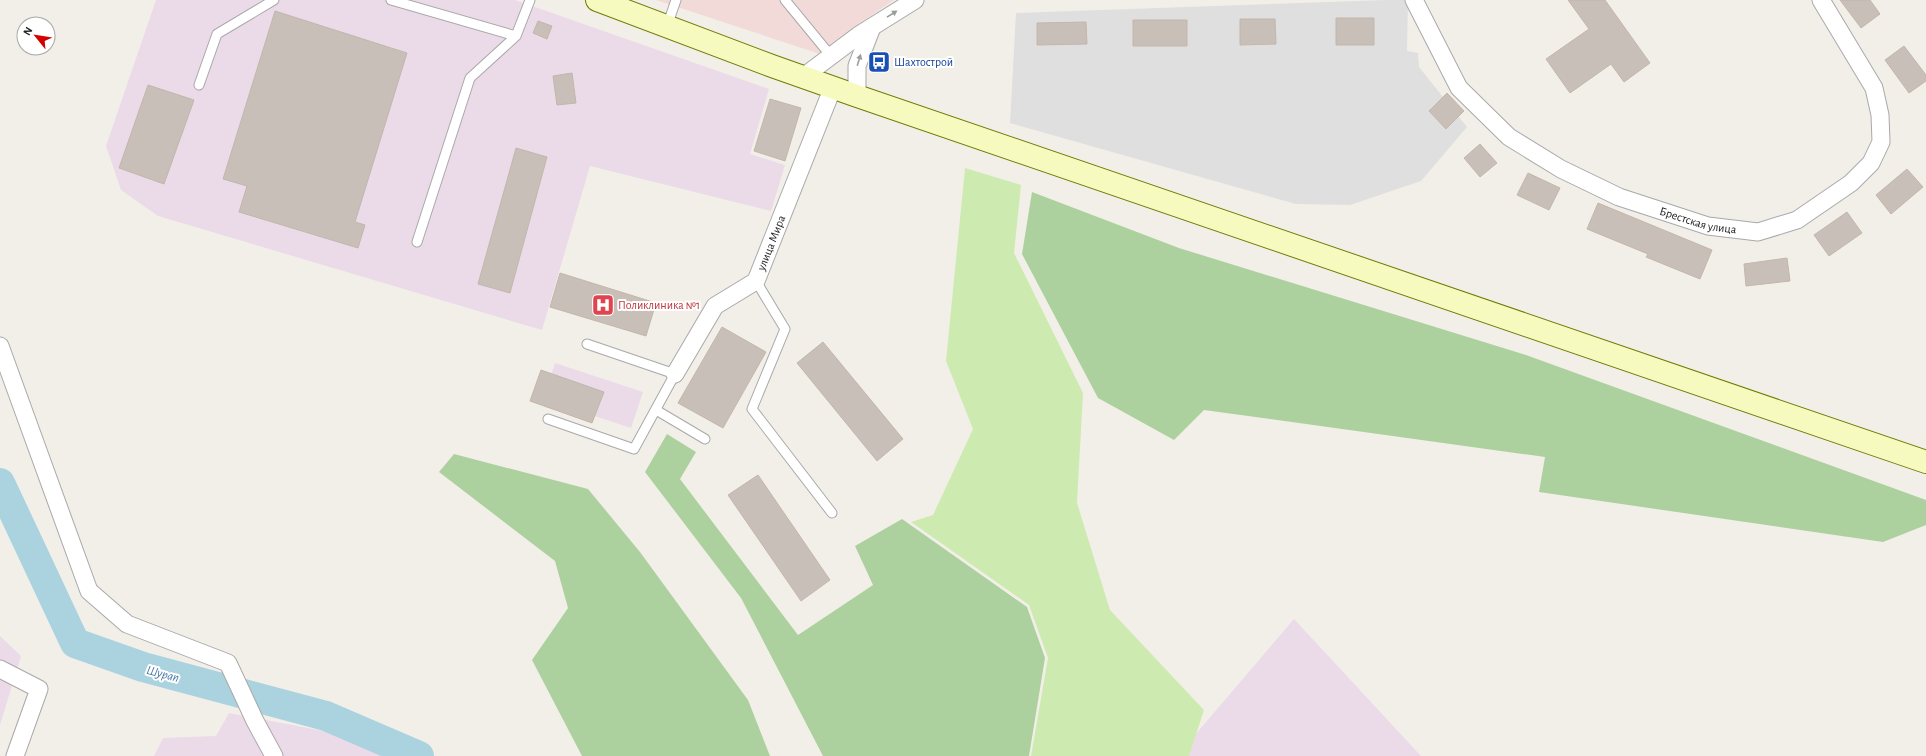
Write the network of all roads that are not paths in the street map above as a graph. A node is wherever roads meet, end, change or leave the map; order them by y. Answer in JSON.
{"nodes":[{"id":1,"x":274,"y":0,"type":"edge"},
{"id":2,"x":391,"y":0,"type":"edge"},
{"id":3,"x":530,"y":0,"type":"edge"},
{"id":4,"x":597,"y":0,"type":"edge"},
{"id":5,"x":676,"y":0,"type":"edge"},
{"id":6,"x":785,"y":0,"type":"edge"},
{"id":7,"x":915,"y":0,"type":"edge"},
{"id":8,"x":1414,"y":0,"type":"edge"},
{"id":9,"x":1821,"y":0,"type":"edge"},
{"id":10,"x":667,"y":26,"type":"junction"},
{"id":11,"x":872,"y":27,"type":"junction"},
{"id":12,"x":516,"y":36,"type":"junction"},
{"id":13,"x":831,"y":56,"type":"junction"},
{"id":14,"x":803,"y":77,"type":"junction"},
{"id":15,"x":199,"y":85,"type":"dead end"},
{"id":16,"x":833,"y":88,"type":"junction"},
{"id":17,"x":857,"y":96,"type":"junction"},
{"id":18,"x":417,"y":242,"type":"dead end"},
{"id":19,"x":756,"y":281,"type":"junction"},
{"id":20,"x":587,"y":344,"type":"dead end"},
{"id":21,"x":0,"y":346,"type":"edge"},
{"id":22,"x":675,"y":374,"type":"junction"},
{"id":23,"x":656,"y":410,"type":"junction"},
{"id":24,"x":548,"y":419,"type":"dead end"},
{"id":25,"x":705,"y":439,"type":"dead end"},
{"id":26,"x":1926,"y":462,"type":"edge"},
{"id":27,"x":832,"y":513,"type":"dead end"},
{"id":28,"x":0,"y":669,"type":"edge"},
{"id":29,"x":15,"y":756,"type":"edge"},
{"id":30,"x":274,"y":756,"type":"edge"}],
"edges":[{"from":1,"to":15,"type":"lane"},
{"from":2,"to":12,"type":"lane"},
{"from":3,"to":12,"type":"lane"},
{"from":4,"to":10,"type":"main road"},
{"from":5,"to":10,"type":"lane"},
{"from":6,"to":13,"type":"lane"},
{"from":11,"to":7,"type":"street","one_way":true},
{"from":8,"to":9,"type":"street","name":"Брестская улица"},
{"from":10,"to":14,"type":"main road"},
{"from":11,"to":13,"type":"street"},
{"from":17,"to":11,"type":"street","one_way":true},
{"from":12,"to":18,"type":"lane"},
{"from":13,"to":14,"type":"street"},
{"from":14,"to":16,"type":"main road"},
{"from":16,"to":17,"type":"main road"},
{"from":16,"to":19,"type":"street","name":"улица Мира"},
{"from":17,"to":26,"type":"main road"},
{"from":19,"to":22,"type":"street","name":"улица Мира"},
{"from":19,"to":27,"type":"lane"},
{"from":20,"to":22,"type":"lane"},
{"from":21,"to":30,"type":"street"},
{"from":22,"to":23,"type":"lane"},
{"from":23,"to":24,"type":"lane"},
{"from":23,"to":25,"type":"lane"},
{"from":28,"to":29,"type":"street"}]}
